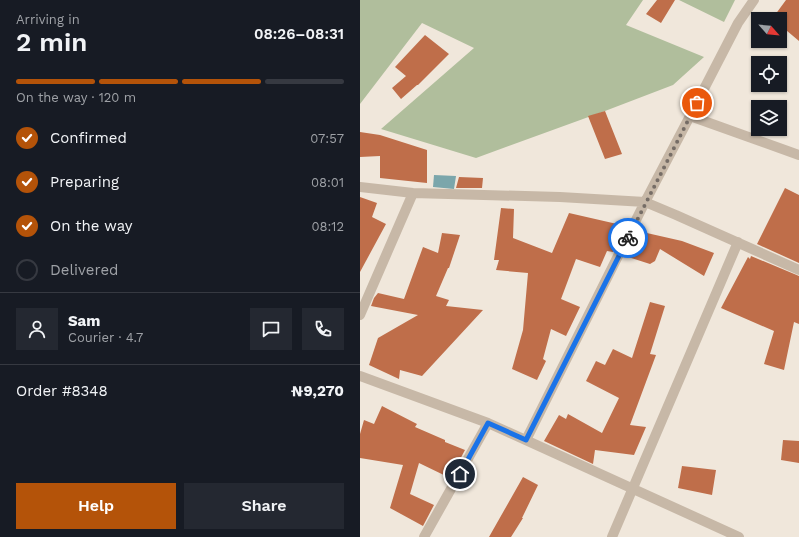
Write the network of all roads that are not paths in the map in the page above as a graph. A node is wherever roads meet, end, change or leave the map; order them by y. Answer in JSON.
{"nodes":[{"id":1,"x":754,"y":0,"type":"edge"},
{"id":2,"x":690,"y":116,"type":"junction"},
{"id":3,"x":799,"y":155,"type":"edge"},
{"id":4,"x":360,"y":187,"type":"edge"},
{"id":5,"x":413,"y":193,"type":"junction"},
{"id":6,"x":645,"y":202,"type":"junction"},
{"id":7,"x":738,"y":242,"type":"junction"},
{"id":8,"x":799,"y":270,"type":"edge"},
{"id":9,"x":360,"y":315,"type":"edge"},
{"id":10,"x":360,"y":376,"type":"edge"},
{"id":11,"x":488,"y":423,"type":"junction"},
{"id":12,"x":526,"y":440,"type":"junction"},
{"id":13,"x":633,"y":488,"type":"junction"},
{"id":14,"x":424,"y":537,"type":"edge"},
{"id":15,"x":612,"y":537,"type":"edge"},
{"id":16,"x":739,"y":537,"type":"edge"}],
"edges":[{"from":1,"to":2,"type":"street"},
{"from":2,"to":3,"type":"street"},
{"from":2,"to":6,"type":"street"},
{"from":4,"to":5,"type":"street"},
{"from":5,"to":6,"type":"street"},
{"from":5,"to":9,"type":"street"},
{"from":6,"to":7,"type":"street"},
{"from":6,"to":12,"type":"street"},
{"from":7,"to":8,"type":"street"},
{"from":7,"to":13,"type":"street"},
{"from":10,"to":11,"type":"street"},
{"from":11,"to":12,"type":"street"},
{"from":11,"to":14,"type":"street"},
{"from":12,"to":13,"type":"street"},
{"from":13,"to":15,"type":"street"},
{"from":13,"to":16,"type":"street"}]}
